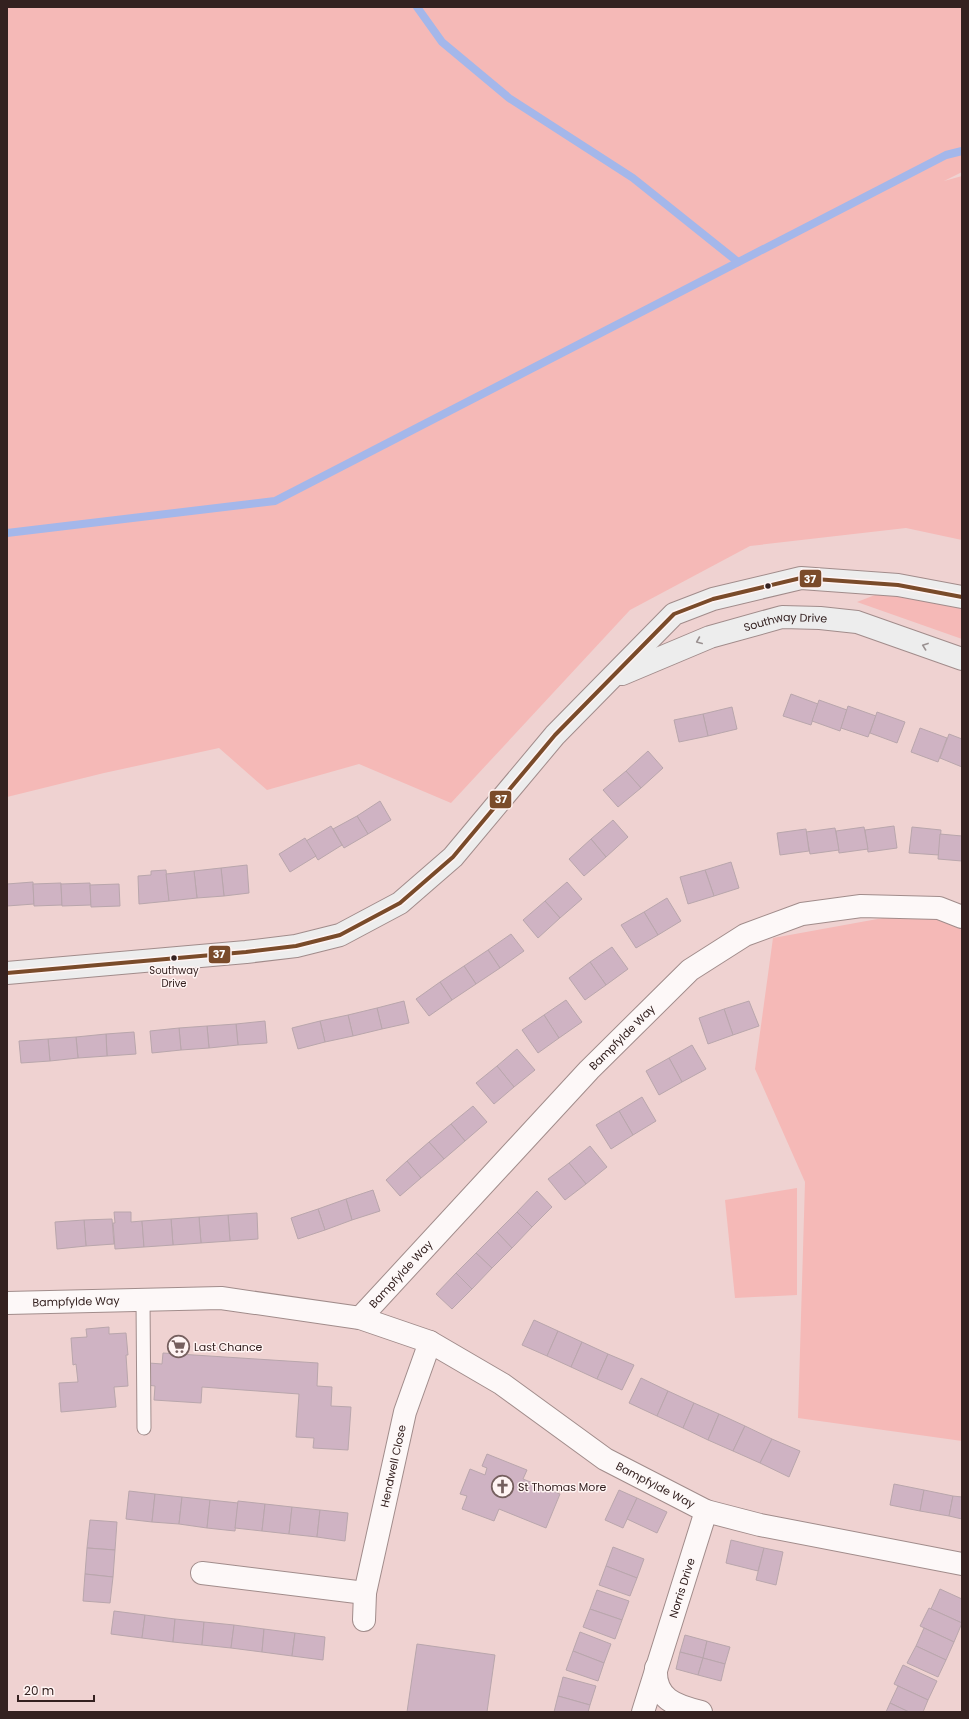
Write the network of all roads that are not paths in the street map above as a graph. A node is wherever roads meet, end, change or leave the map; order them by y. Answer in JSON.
{"nodes":[{"id":1,"x":962,"y":597,"type":"edge"},
{"id":2,"x":962,"y":659,"type":"edge"},
{"id":3,"x":612,"y":678,"type":"junction"},
{"id":4,"x":962,"y":917,"type":"edge"},
{"id":5,"x":7,"y":973,"type":"edge"},
{"id":6,"x":143,"y":1300,"type":"junction"},
{"id":7,"x":7,"y":1303,"type":"edge"},
{"id":8,"x":360,"y":1318,"type":"junction"},
{"id":9,"x":430,"y":1342,"type":"junction"},
{"id":10,"x":144,"y":1428,"type":"dead end"},
{"id":11,"x":706,"y":1511,"type":"junction"},
{"id":12,"x":962,"y":1564,"type":"edge"},
{"id":13,"x":202,"y":1573,"type":"dead end"},
{"id":14,"x":365,"y":1593,"type":"junction"},
{"id":15,"x":364,"y":1620,"type":"dead end"},
{"id":16,"x":657,"y":1665,"type":"junction"},
{"id":17,"x":643,"y":1712,"type":"edge"},
{"id":18,"x":701,"y":1712,"type":"edge"}],
"edges":[{"from":1,"to":3,"type":"street","name":"Southway Drive"},
{"from":2,"to":3,"type":"street","name":"Southway Drive","one_way":true},
{"from":3,"to":5,"type":"street","name":"Southway Drive"},
{"from":4,"to":8,"type":"street","name":"Bampfylde Way"},
{"from":6,"to":7,"type":"street","name":"Bampfylde Way"},
{"from":6,"to":8,"type":"street","name":"Bampfylde Way"},
{"from":6,"to":10,"type":"lane"},
{"from":8,"to":9,"type":"street","name":"Bampfylde Way"},
{"from":9,"to":11,"type":"street","name":"Bampfylde Way"},
{"from":9,"to":14,"type":"street","name":"Hendwell Close"},
{"from":11,"to":12,"type":"street","name":"Bampfylde Way"},
{"from":11,"to":16,"type":"street","name":"Norris Drive"},
{"from":13,"to":14,"type":"street"},
{"from":14,"to":15,"type":"street","name":"Hendwell Close"},
{"from":16,"to":17,"type":"street","name":"Norris Drive"},
{"from":16,"to":18,"type":"street","name":"Norris Drive"}]}
